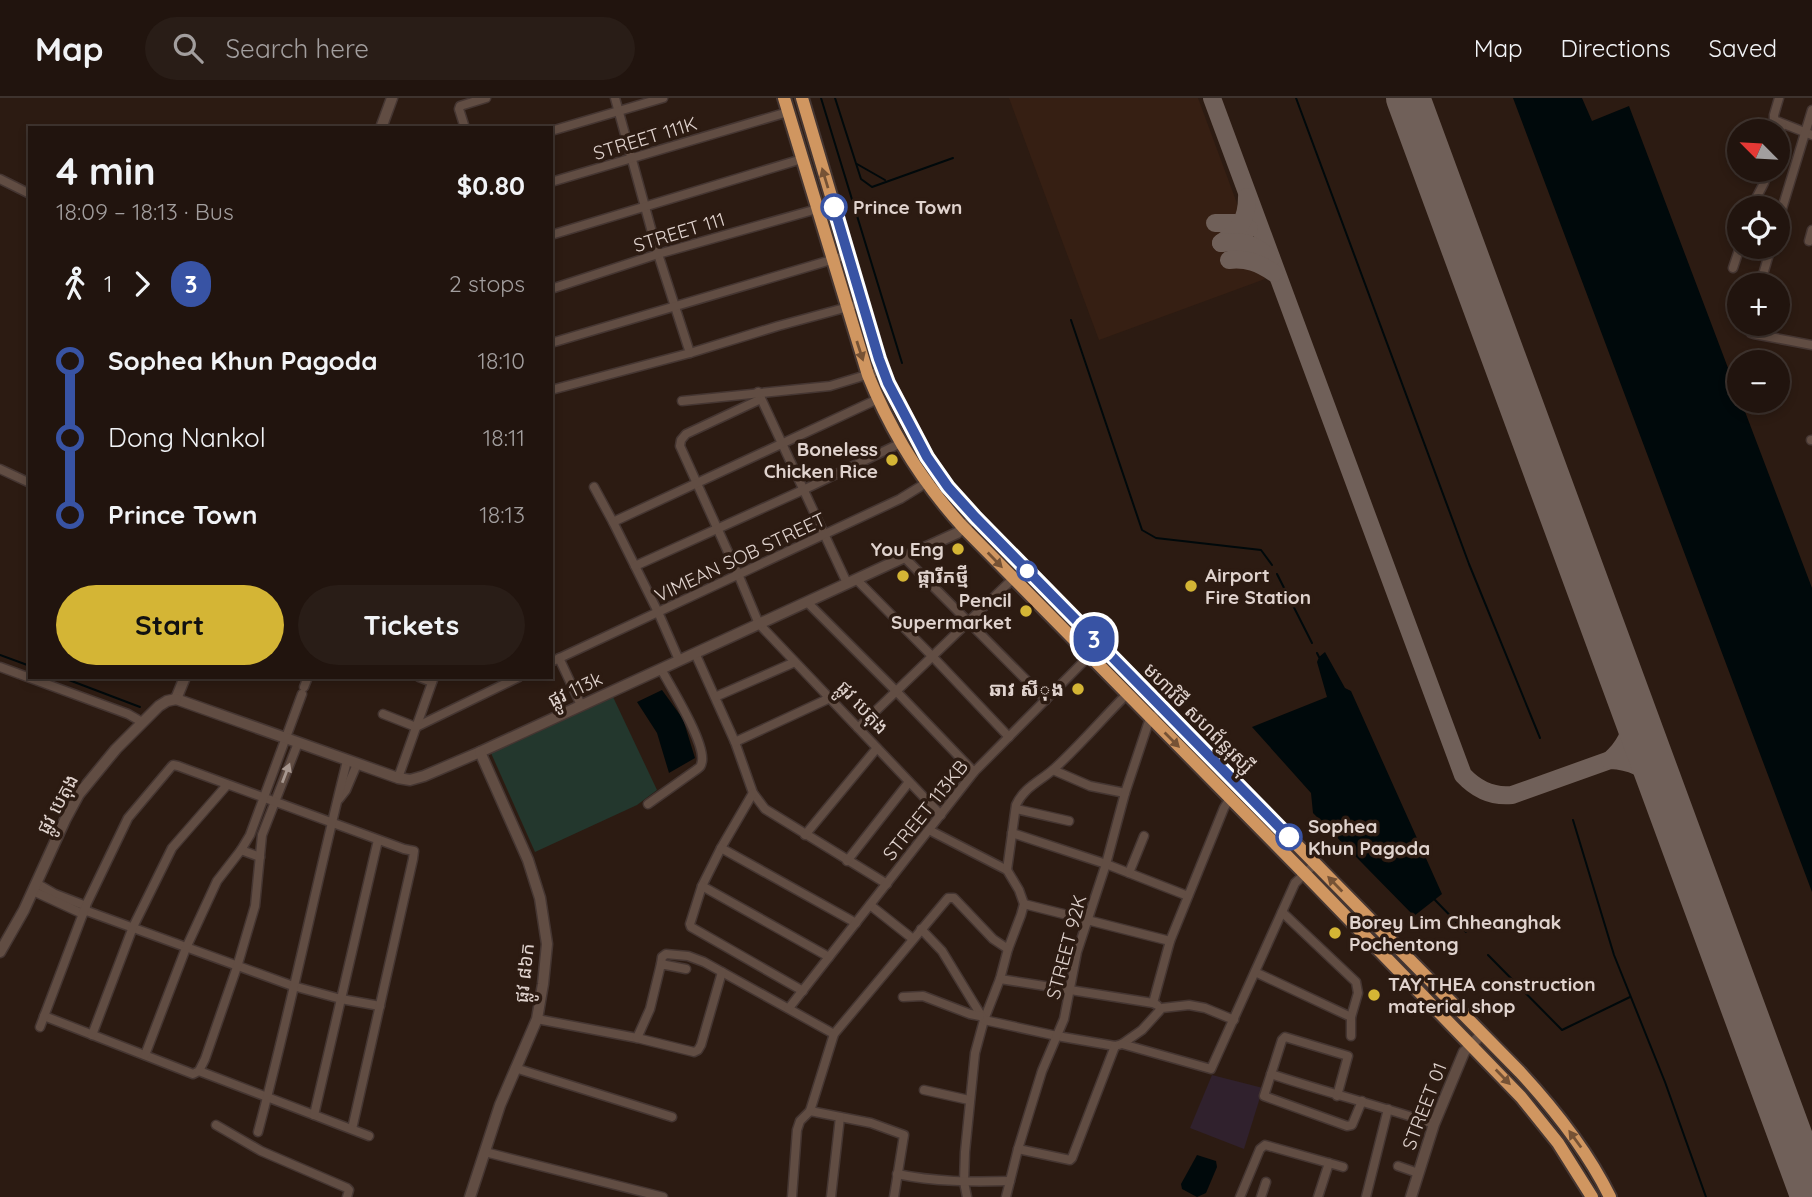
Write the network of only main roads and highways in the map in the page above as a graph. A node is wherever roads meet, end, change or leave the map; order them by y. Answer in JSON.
{"nodes":[{"id":1,"x":784,"y":98,"type":"edge"},
{"id":2,"x":802,"y":98,"type":"edge"},
{"id":3,"x":1592,"y":1197,"type":"edge"},
{"id":4,"x":1610,"y":1197,"type":"edge"}],
"edges":[{"from":1,"to":3,"type":"highway","name":"មហាវិថី សហព័ន្ធរុស្ស៊ី","one_way":true},
{"from":4,"to":2,"type":"highway","name":"មហាវិថី សហព័ន្ធរុស្ស៊ី","one_way":true}]}
